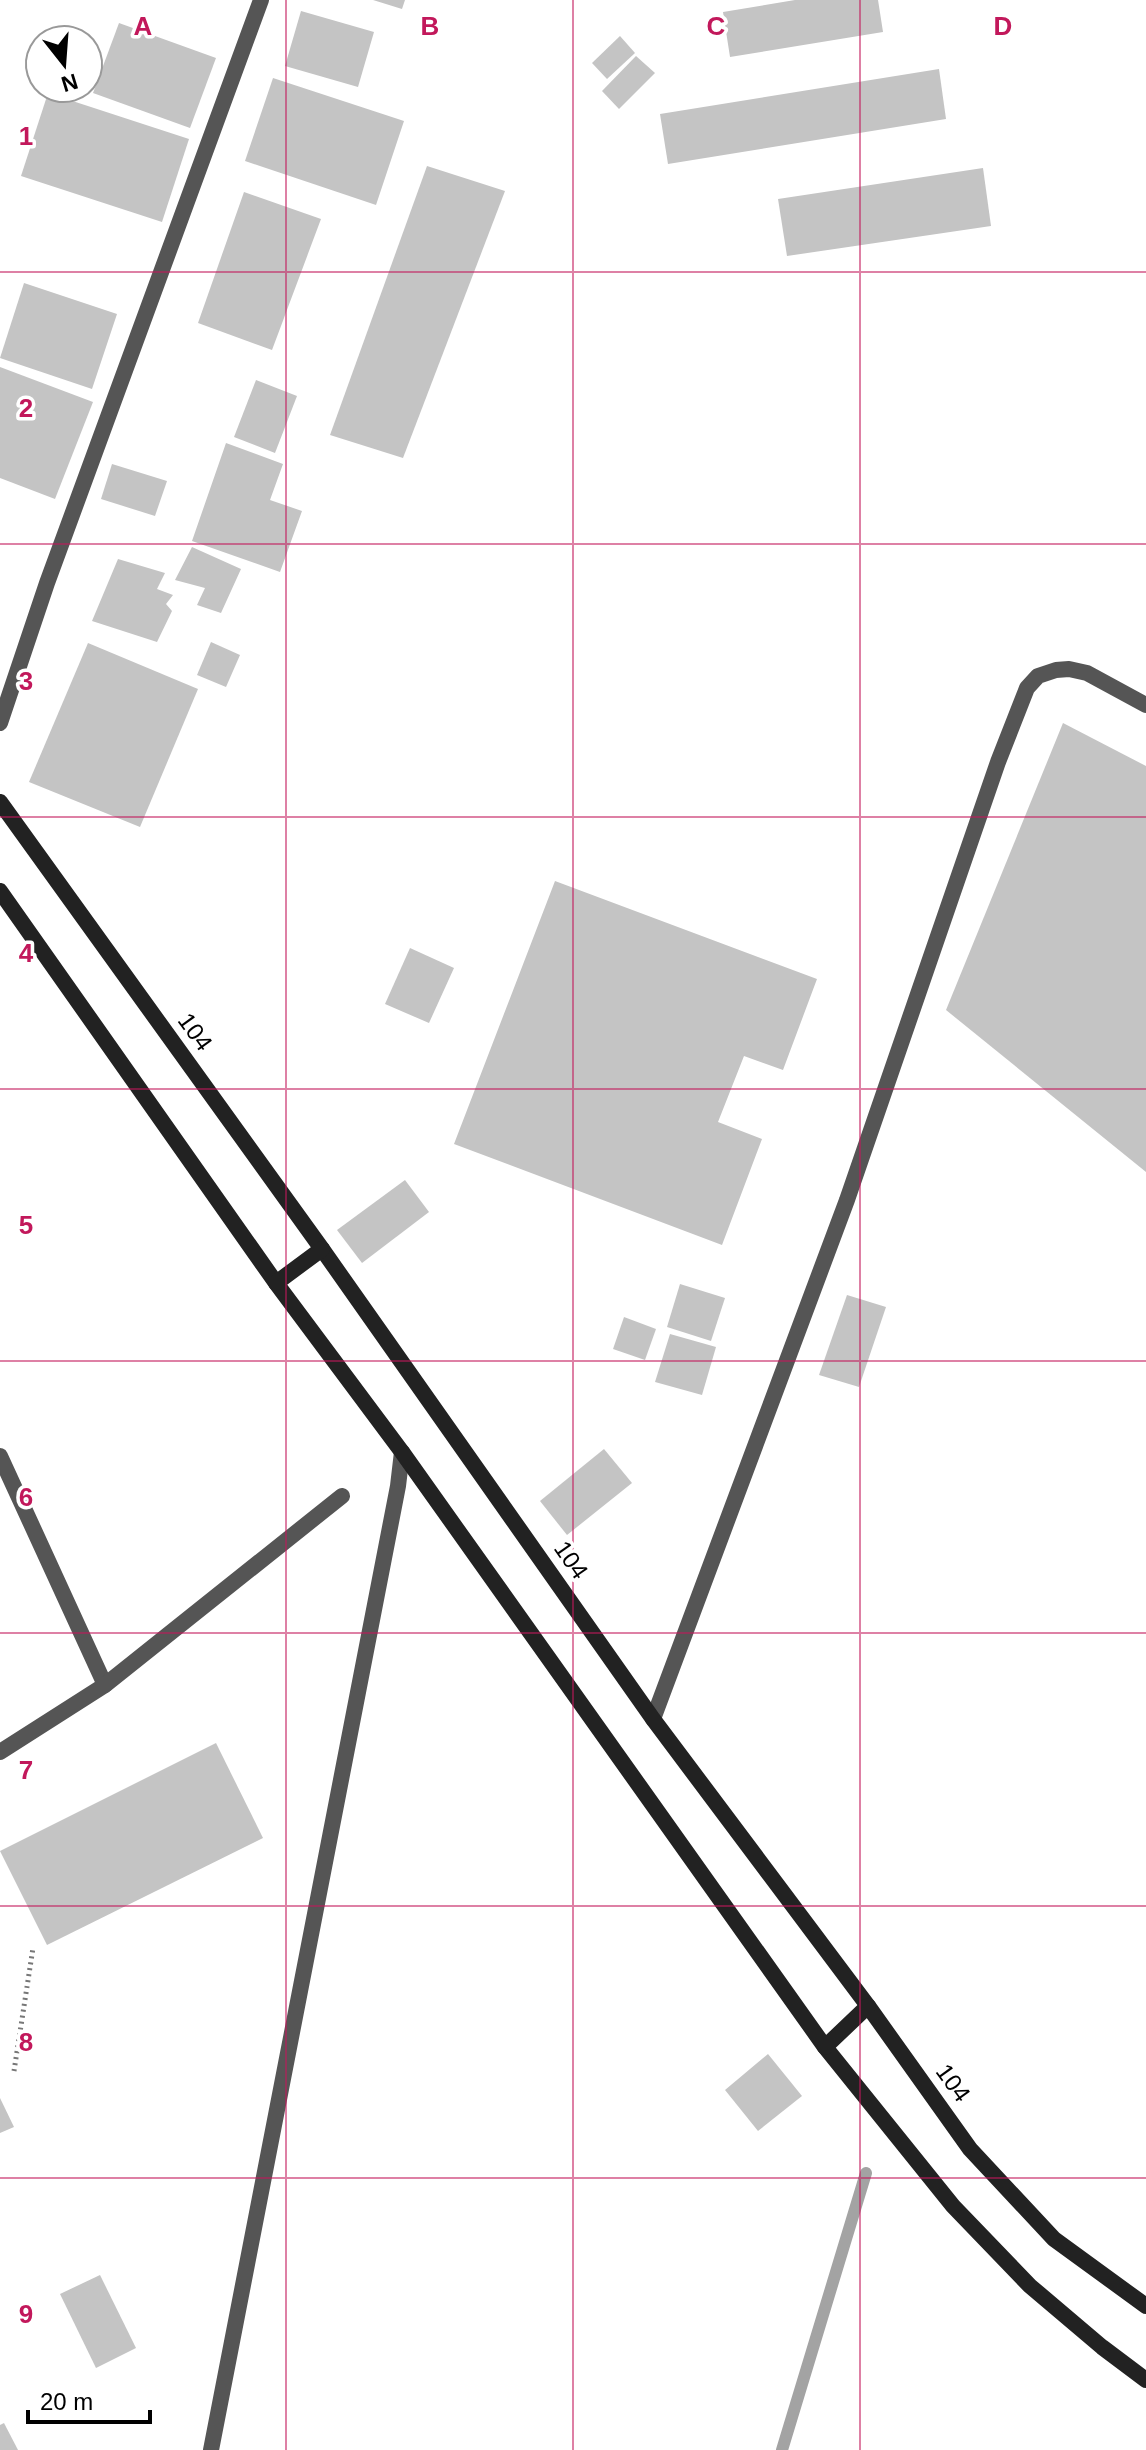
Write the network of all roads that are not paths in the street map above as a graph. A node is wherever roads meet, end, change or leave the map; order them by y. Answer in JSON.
{"nodes":[{"id":1,"x":261,"y":0,"type":"edge"},
{"id":2,"x":1146,"y":705,"type":"edge"},
{"id":3,"x":0,"y":723,"type":"edge"},
{"id":4,"x":0,"y":802,"type":"edge"},
{"id":5,"x":0,"y":891,"type":"edge"},
{"id":6,"x":322,"y":1249,"type":"junction"},
{"id":7,"x":276,"y":1283,"type":"junction"},
{"id":8,"x":402,"y":1452,"type":"junction"},
{"id":9,"x":0,"y":1456,"type":"edge"},
{"id":10,"x":342,"y":1496,"type":"dead end"},
{"id":11,"x":105,"y":1685,"type":"junction"},
{"id":12,"x":653,"y":1719,"type":"junction"},
{"id":13,"x":0,"y":1752,"type":"edge"},
{"id":14,"x":868,"y":2006,"type":"junction"},
{"id":15,"x":825,"y":2047,"type":"junction"},
{"id":16,"x":1146,"y":2306,"type":"edge"},
{"id":17,"x":1146,"y":2380,"type":"edge"},
{"id":18,"x":211,"y":2450,"type":"edge"}],
"edges":[{"from":1,"to":3,"type":"street"},
{"from":2,"to":12,"type":"street"},
{"from":4,"to":6,"type":"street","name":"104"},
{"from":5,"to":7,"type":"street"},
{"from":6,"to":7,"type":"street"},
{"from":6,"to":12,"type":"street","name":"104"},
{"from":7,"to":8,"type":"street"},
{"from":8,"to":15,"type":"street"},
{"from":8,"to":18,"type":"street"},
{"from":9,"to":11,"type":"street"},
{"from":10,"to":11,"type":"street"},
{"from":11,"to":13,"type":"street"},
{"from":12,"to":14,"type":"street","name":"104"},
{"from":14,"to":15,"type":"street"},
{"from":14,"to":16,"type":"street","name":"104"},
{"from":15,"to":17,"type":"street"}]}
